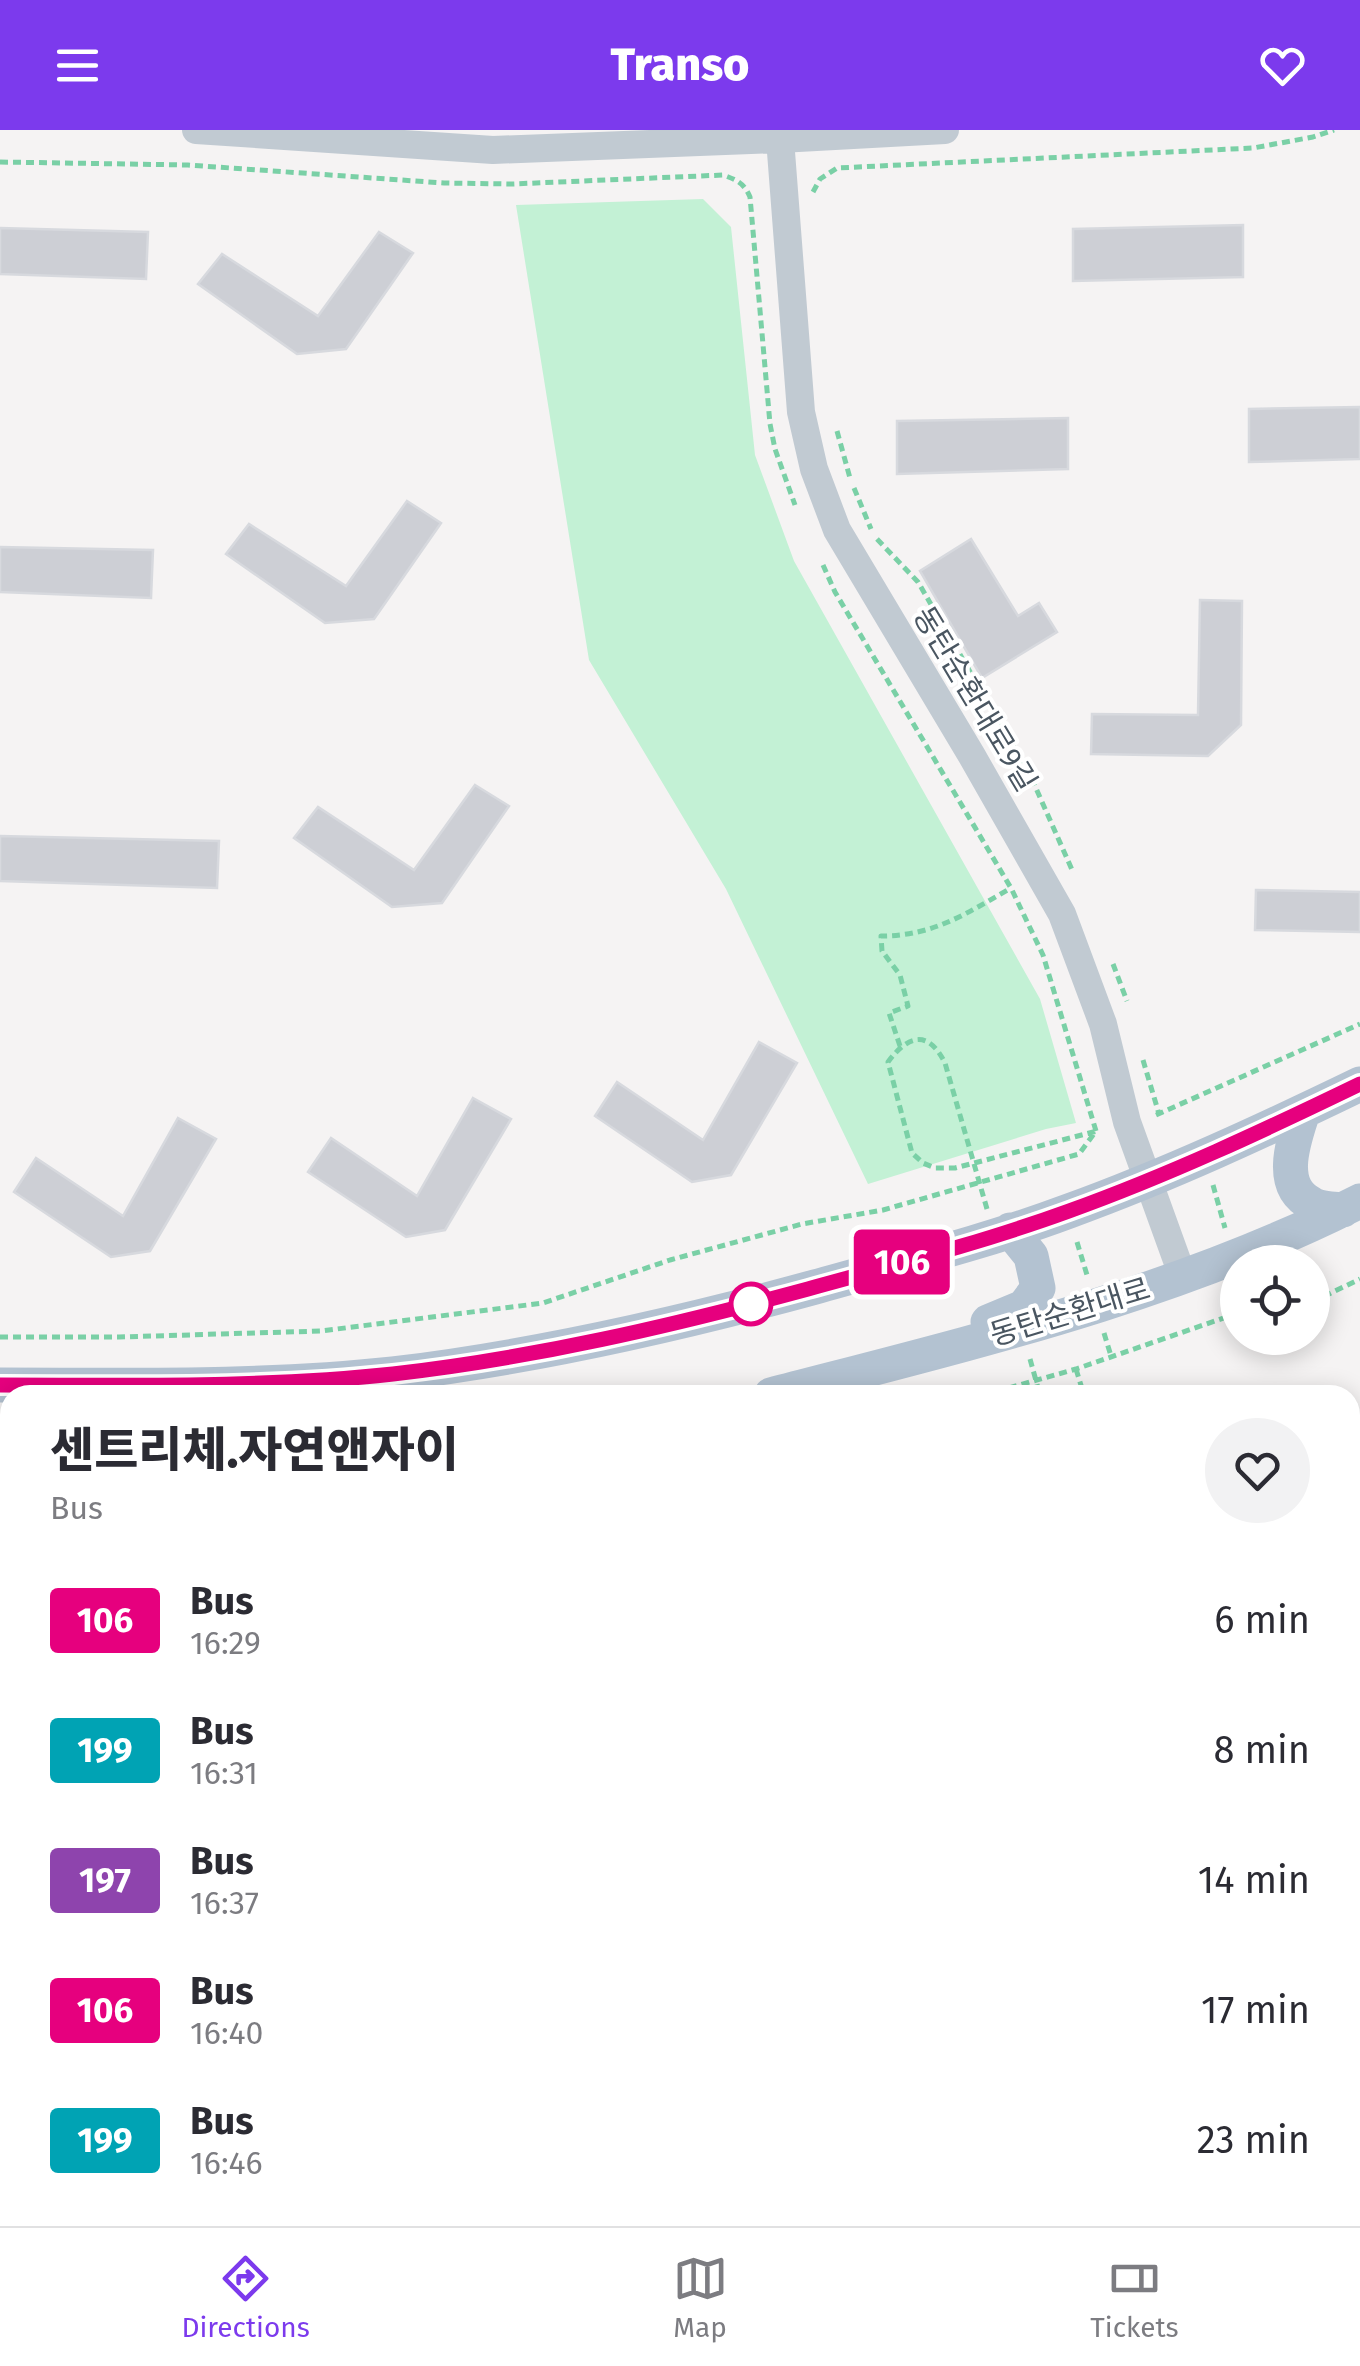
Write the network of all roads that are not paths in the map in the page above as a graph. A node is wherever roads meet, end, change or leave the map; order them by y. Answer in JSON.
{"nodes":[{"id":1,"x":196,"y":130,"type":"edge"},
{"id":2,"x":945,"y":130,"type":"edge"},
{"id":3,"x":780,"y":139,"type":"junction"},
{"id":4,"x":1360,"y":1084,"type":"edge"},
{"id":5,"x":1303,"y":1112,"type":"junction"},
{"id":6,"x":1147,"y":1180,"type":"junction"},
{"id":7,"x":1351,"y":1206,"type":"edge"},
{"id":8,"x":1010,"y":1230,"type":"junction"},
{"id":9,"x":1183,"y":1276,"type":"junction"},
{"id":10,"x":905,"y":1360,"type":"junction"},
{"id":11,"x":0,"y":1385,"type":"edge"},
{"id":12,"x":809,"y":1385,"type":"edge"}],
"edges":[{"from":1,"to":3,"type":"street"},
{"from":2,"to":3,"type":"street"},
{"from":3,"to":6,"type":"street","name":"동탄순환대로9길"},
{"from":4,"to":5,"type":"main road"},
{"from":5,"to":6,"type":"main road"},
{"from":5,"to":7,"type":"main road"},
{"from":6,"to":8,"type":"main road"},
{"from":6,"to":9,"type":"street","name":"동탄순환대로9길"},
{"from":7,"to":9,"type":"main road","name":"동탄순환대로"},
{"from":8,"to":10,"type":"main road"},
{"from":8,"to":11,"type":"main road"},
{"from":9,"to":10,"type":"main road","name":"동탄순환대로"},
{"from":10,"to":12,"type":"main road","name":"동탄순환대로"}]}
